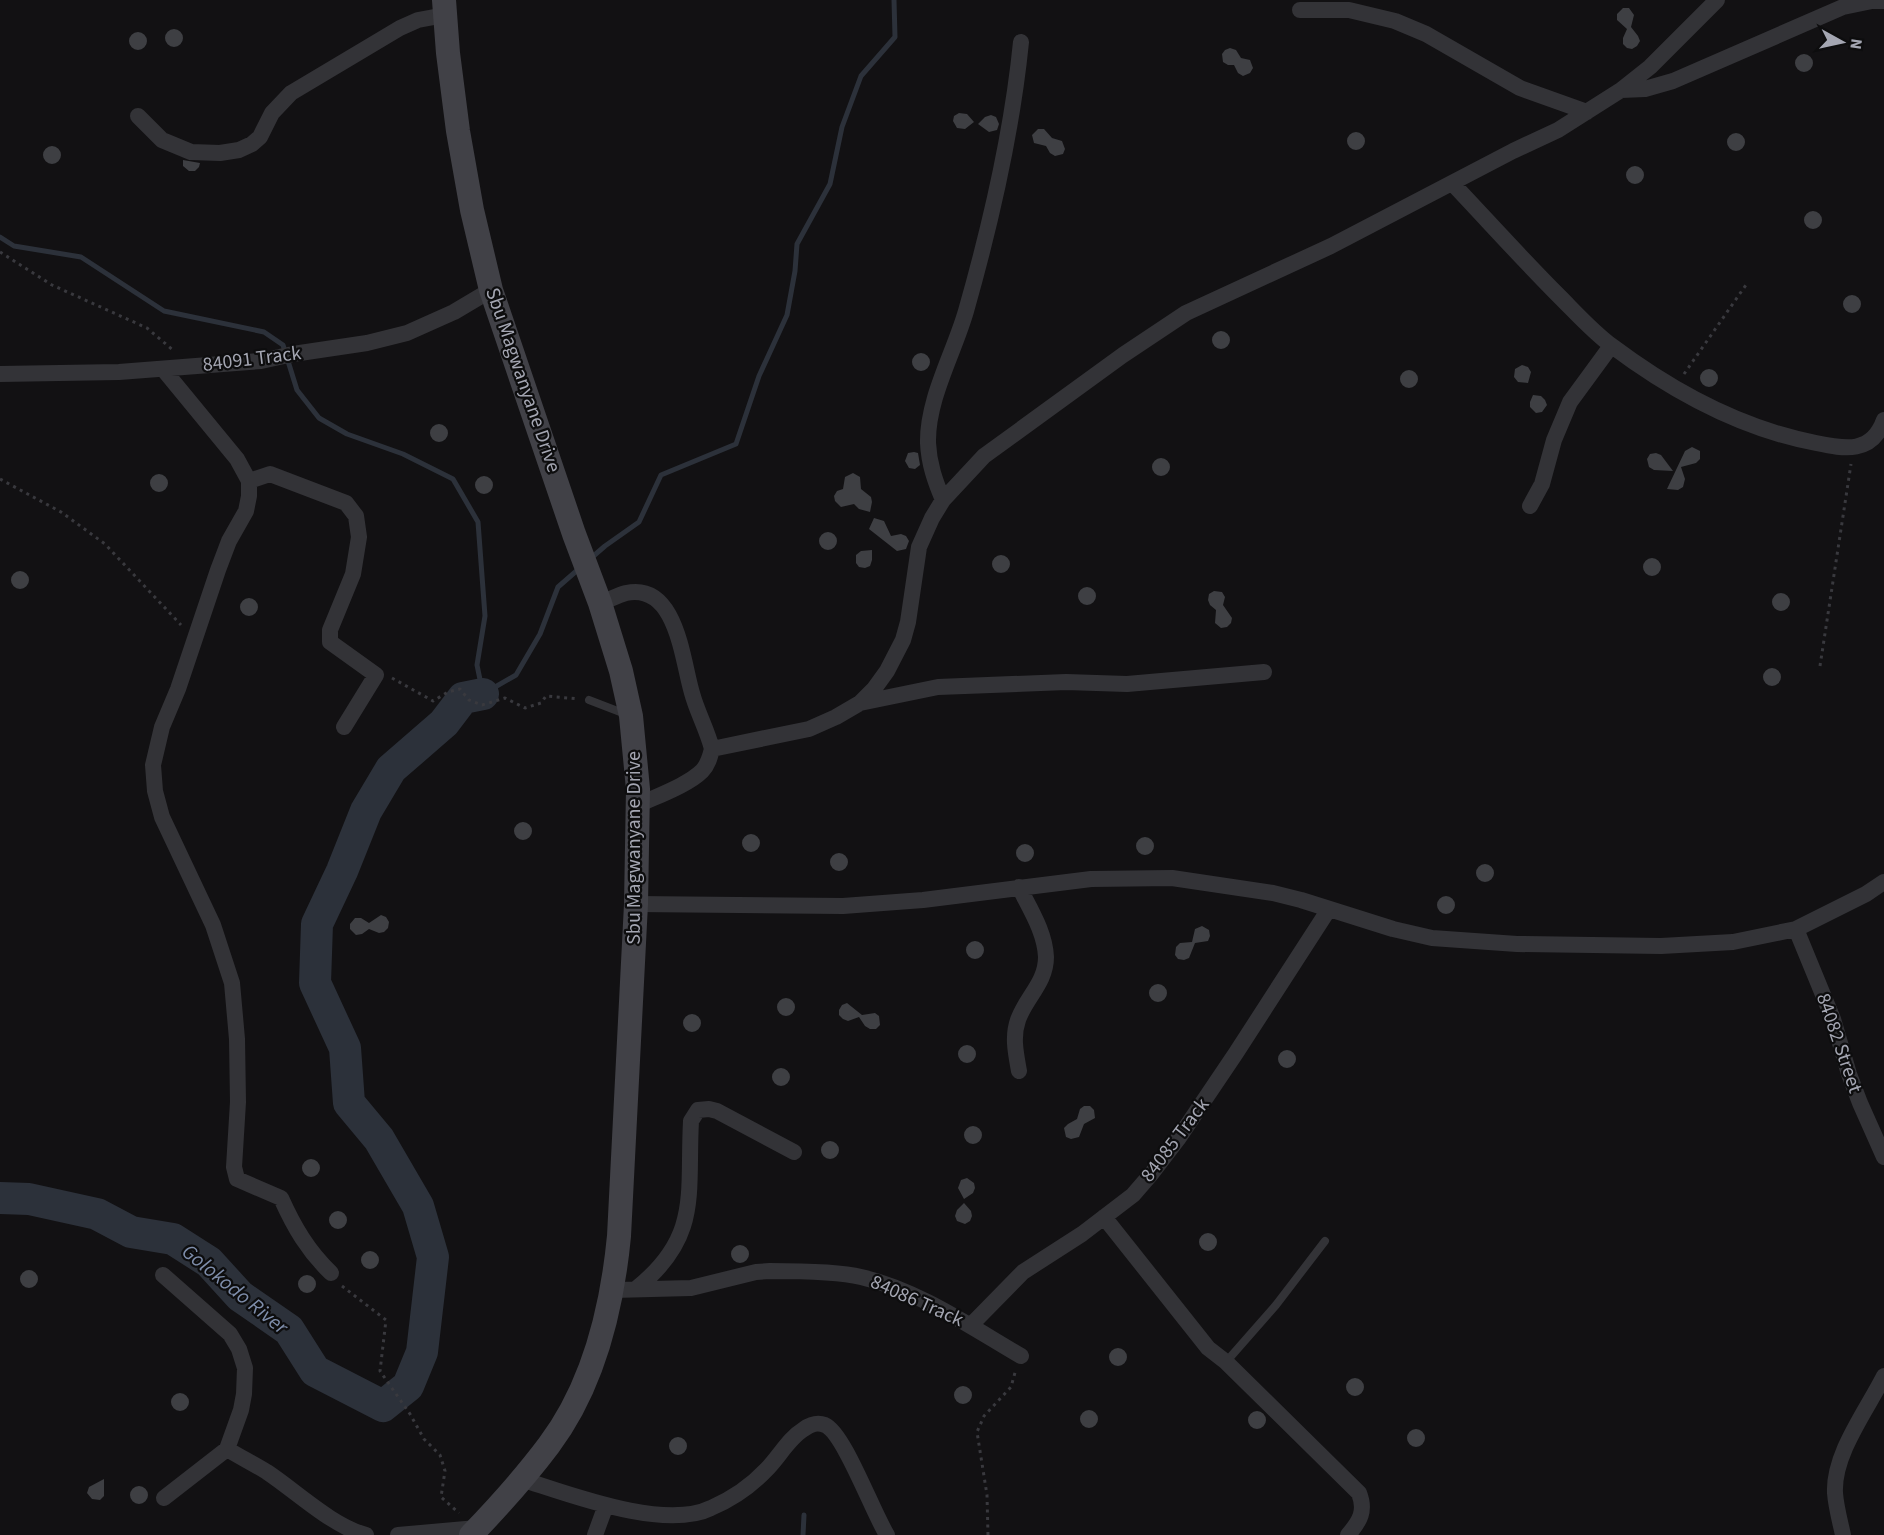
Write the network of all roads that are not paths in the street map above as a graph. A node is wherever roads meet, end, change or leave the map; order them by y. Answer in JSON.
{"nodes":[{"id":1,"x":1717,"y":0,"type":"edge"},
{"id":2,"x":1884,"y":1,"type":"edge"},
{"id":3,"x":445,"y":7,"type":"edge"},
{"id":4,"x":1300,"y":10,"type":"dead end"},
{"id":5,"x":1021,"y":42,"type":"dead end"},
{"id":6,"x":1621,"y":90,"type":"junction"},
{"id":7,"x":1587,"y":112,"type":"junction"},
{"id":8,"x":138,"y":116,"type":"dead end"},
{"id":9,"x":1453,"y":183,"type":"junction"},
{"id":10,"x":491,"y":290,"type":"junction"},
{"id":11,"x":1611,"y":346,"type":"junction"},
{"id":12,"x":163,"y":369,"type":"junction"},
{"id":13,"x":0,"y":374,"type":"edge"},
{"id":14,"x":1884,"y":420,"type":"edge"},
{"id":15,"x":249,"y":481,"type":"junction"},
{"id":16,"x":943,"y":500,"type":"junction"},
{"id":17,"x":1530,"y":506,"type":"dead end"},
{"id":18,"x":598,"y":597,"type":"junction"},
{"id":19,"x":1264,"y":672,"type":"dead end"},
{"id":20,"x":589,"y":700,"type":"road end"},
{"id":21,"x":860,"y":704,"type":"junction"},
{"id":22,"x":631,"y":716,"type":"junction"},
{"id":23,"x":344,"y":727,"type":"dead end"},
{"id":24,"x":712,"y":749,"type":"junction"},
{"id":25,"x":638,"y":805,"type":"junction"},
{"id":26,"x":1884,"y":882,"type":"edge"},
{"id":27,"x":1019,"y":888,"type":"junction"},
{"id":28,"x":636,"y":904,"type":"junction"},
{"id":29,"x":1329,"y":909,"type":"junction"},
{"id":30,"x":1796,"y":929,"type":"junction"},
{"id":31,"x":1019,"y":1071,"type":"dead end"},
{"id":32,"x":794,"y":1152,"type":"dead end"},
{"id":33,"x":1884,"y":1157,"type":"edge"},
{"id":34,"x":1104,"y":1217,"type":"junction"},
{"id":35,"x":1325,"y":1241,"type":"dead end"},
{"id":36,"x":332,"y":1273,"type":"road end"},
{"id":37,"x":163,"y":1275,"type":"dead end"},
{"id":38,"x":637,"y":1288,"type":"junction"},
{"id":39,"x":613,"y":1290,"type":"junction"},
{"id":40,"x":971,"y":1325,"type":"junction"},
{"id":41,"x":1021,"y":1356,"type":"road end"},
{"id":42,"x":1226,"y":1362,"type":"junction"},
{"id":43,"x":1884,"y":1376,"type":"edge"},
{"id":44,"x":226,"y":1449,"type":"junction"},
{"id":45,"x":521,"y":1479,"type":"junction"},
{"id":46,"x":164,"y":1498,"type":"dead end"},
{"id":47,"x":606,"y":1505,"type":"junction"},
{"id":48,"x":474,"y":1532,"type":"edge"},
{"id":49,"x":366,"y":1535,"type":"edge"},
{"id":50,"x":398,"y":1535,"type":"edge"},
{"id":51,"x":595,"y":1535,"type":"edge"},
{"id":52,"x":887,"y":1535,"type":"edge"},
{"id":53,"x":1348,"y":1535,"type":"edge"},
{"id":54,"x":1843,"y":1535,"type":"edge"}],
"edges":[{"from":1,"to":6,"type":"street"},
{"from":2,"to":6,"type":"street"},
{"from":3,"to":8,"type":"street"},
{"from":3,"to":10,"type":"main road","name":"Sbu Magwanyane Drive"},
{"from":4,"to":7,"type":"street"},
{"from":5,"to":16,"type":"street"},
{"from":6,"to":7,"type":"street"},
{"from":7,"to":9,"type":"street"},
{"from":9,"to":11,"type":"street"},
{"from":9,"to":16,"type":"street"},
{"from":10,"to":12,"type":"street","name":"84091 Track"},
{"from":10,"to":18,"type":"main road","name":"Sbu Magwanyane Drive"},
{"from":11,"to":14,"type":"street"},
{"from":11,"to":17,"type":"street"},
{"from":12,"to":13,"type":"street","name":"84091 Track"},
{"from":12,"to":15,"type":"street"},
{"from":15,"to":23,"type":"street"},
{"from":15,"to":36,"type":"street"},
{"from":16,"to":21,"type":"street"},
{"from":18,"to":22,"type":"main road","name":"Sbu Magwanyane Drive"},
{"from":18,"to":24,"type":"street"},
{"from":19,"to":21,"type":"street"},
{"from":20,"to":22,"type":"lane"},
{"from":21,"to":24,"type":"street"},
{"from":22,"to":25,"type":"main road","name":"Sbu Magwanyane Drive"},
{"from":24,"to":25,"type":"street"},
{"from":25,"to":28,"type":"main road","name":"Sbu Magwanyane Drive"},
{"from":26,"to":30,"type":"street"},
{"from":27,"to":28,"type":"street"},
{"from":27,"to":29,"type":"street"},
{"from":27,"to":31,"type":"street"},
{"from":28,"to":39,"type":"main road","name":"Sbu Magwanyane Drive"},
{"from":29,"to":30,"type":"street"},
{"from":29,"to":34,"type":"street","name":"84085 Track"},
{"from":30,"to":33,"type":"street","name":"84082 Street"},
{"from":32,"to":38,"type":"street"},
{"from":34,"to":40,"type":"street","name":"84085 Track"},
{"from":34,"to":42,"type":"street"},
{"from":35,"to":42,"type":"lane"},
{"from":37,"to":44,"type":"street"},
{"from":38,"to":39,"type":"street","name":"84086 Track"},
{"from":38,"to":40,"type":"street","name":"84086 Track"},
{"from":39,"to":45,"type":"main road","name":"Sbu Magwanyane Drive"},
{"from":40,"to":41,"type":"street","name":"84086 Track"},
{"from":42,"to":53,"type":"street"},
{"from":43,"to":54,"type":"street"},
{"from":44,"to":46,"type":"street"},
{"from":44,"to":49,"type":"street"},
{"from":45,"to":47,"type":"street"},
{"from":45,"to":48,"type":"main road","name":"Sbu Magwanyane Drive"},
{"from":47,"to":51,"type":"street"},
{"from":47,"to":52,"type":"street"},
{"from":48,"to":50,"type":"street"}]}
